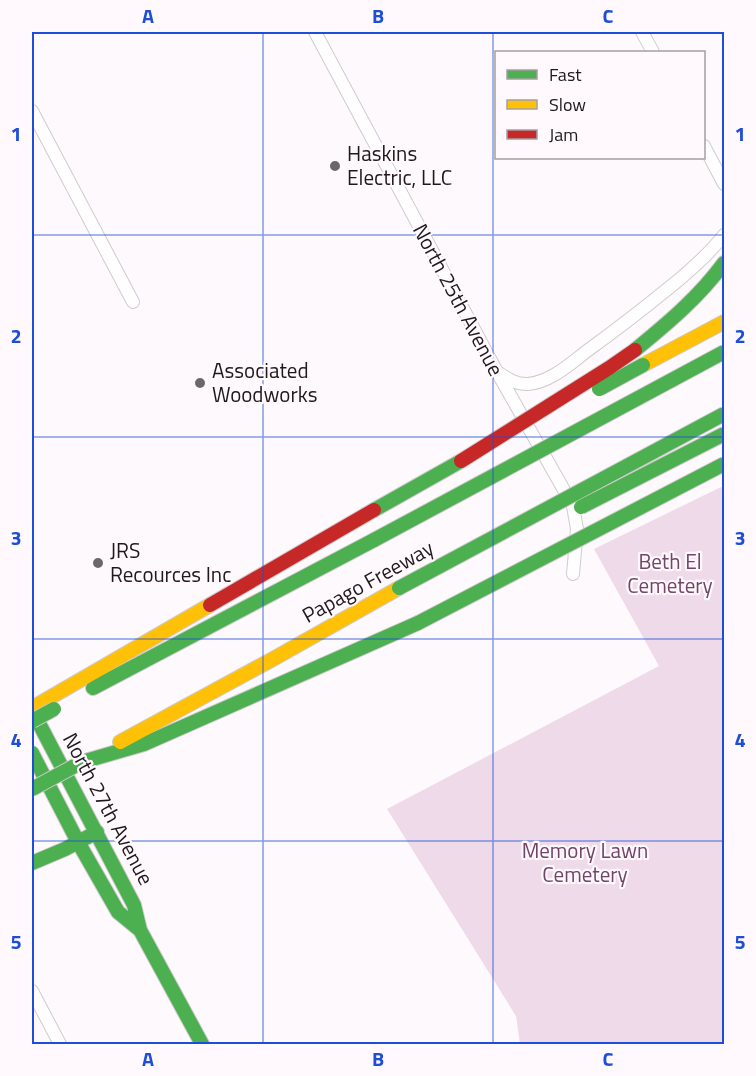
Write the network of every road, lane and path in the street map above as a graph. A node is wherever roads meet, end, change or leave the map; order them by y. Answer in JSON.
{"nodes":[{"id":1,"x":315,"y":32,"type":"edge"},
{"id":2,"x":642,"y":32,"type":"edge"},
{"id":3,"x":652,"y":51,"type":"edge"},
{"id":4,"x":32,"y":111,"type":"edge"},
{"id":5,"x":705,"y":148,"type":"edge"},
{"id":6,"x":724,"y":184,"type":"edge"},
{"id":7,"x":724,"y":235,"type":"edge"},
{"id":8,"x":724,"y":263,"type":"edge"},
{"id":9,"x":132,"y":302,"type":"dead end"},
{"id":10,"x":724,"y":322,"type":"edge"},
{"id":11,"x":724,"y":352,"type":"edge"},
{"id":12,"x":496,"y":370,"type":"junction"},
{"id":13,"x":724,"y":414,"type":"edge"},
{"id":14,"x":724,"y":434,"type":"edge"},
{"id":15,"x":461,"y":461,"type":"junction"},
{"id":16,"x":724,"y":464,"type":"edge"},
{"id":17,"x":560,"y":518,"type":"dead end"},
{"id":18,"x":529,"y":534,"type":"dead end"},
{"id":19,"x":573,"y":574,"type":"dead end"},
{"id":20,"x":402,"y":593,"type":"junction"},
{"id":21,"x":51,"y":704,"type":"junction"},
{"id":22,"x":32,"y":709,"type":"edge"},
{"id":23,"x":32,"y":721,"type":"edge"},
{"id":24,"x":32,"y":753,"type":"edge"},
{"id":25,"x":82,"y":762,"type":"junction"},
{"id":26,"x":32,"y":789,"type":"edge"},
{"id":27,"x":97,"y":832,"type":"junction"},
{"id":28,"x":78,"y":842,"type":"junction"},
{"id":29,"x":32,"y":863,"type":"edge"},
{"id":30,"x":140,"y":930,"type":"junction"},
{"id":31,"x":32,"y":990,"type":"edge"},
{"id":32,"x":60,"y":1044,"type":"edge"},
{"id":33,"x":202,"y":1044,"type":"edge"}],
"edges":[{"from":1,"to":12,"type":"street","name":"North 25th Avenue"},
{"from":2,"to":3,"type":"street"},
{"from":4,"to":9,"type":"street"},
{"from":5,"to":6,"type":"street"},
{"from":7,"to":12,"type":"street"},
{"from":8,"to":15,"type":"main road","bridge":true},
{"from":10,"to":15,"type":"main road","bridge":true},
{"from":11,"to":21,"type":"main road","name":"Papago Freeway","bridge":true},
{"from":12,"to":19,"type":"street","name":"North 25th Avenue"},
{"from":13,"to":20,"type":"main road","name":"Papago Freeway","bridge":true},
{"from":14,"to":17,"type":"main road","bridge":true},
{"from":15,"to":21,"type":"main road"},
{"from":16,"to":25,"type":"main road","bridge":true},
{"from":18,"to":20,"type":"main road"},
{"from":20,"to":25,"type":"main road","name":"Papago Freeway"},
{"from":21,"to":22,"type":"main road"},
{"from":21,"to":23,"type":"main road","name":"Papago Freeway","bridge":true},
{"from":22,"to":27,"type":"main road","name":"North 27th Avenue"},
{"from":24,"to":28,"type":"main road","name":"North 27th Avenue"},
{"from":25,"to":26,"type":"main road","name":"Papago Freeway","bridge":true},
{"from":27,"to":28,"type":"main road"},
{"from":27,"to":30,"type":"main road","name":"North 27th Avenue"},
{"from":28,"to":29,"type":"main road"},
{"from":28,"to":30,"type":"main road","name":"North 27th Avenue"},
{"from":30,"to":33,"type":"main road","name":"North 27th Avenue"},
{"from":31,"to":32,"type":"street"}]}
